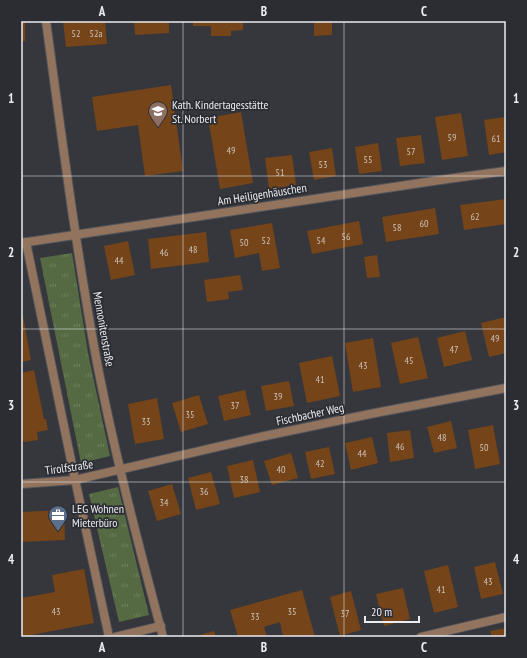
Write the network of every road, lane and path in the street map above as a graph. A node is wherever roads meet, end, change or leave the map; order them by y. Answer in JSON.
{"nodes":[{"id":1,"x":46,"y":21,"type":"edge"},
{"id":2,"x":506,"y":172,"type":"edge"},
{"id":3,"x":75,"y":235,"type":"junction"},
{"id":4,"x":23,"y":242,"type":"edge"},
{"id":5,"x":506,"y":388,"type":"edge"},
{"id":6,"x":121,"y":470,"type":"junction"},
{"id":7,"x":75,"y":480,"type":"junction"},
{"id":8,"x":21,"y":484,"type":"edge"},
{"id":9,"x":506,"y":617,"type":"edge"},
{"id":10,"x":160,"y":626,"type":"junction"},
{"id":11,"x":109,"y":637,"type":"edge"},
{"id":12,"x":115,"y":637,"type":"edge"},
{"id":13,"x":163,"y":637,"type":"edge"},
{"id":14,"x":421,"y":637,"type":"edge"}],
"edges":[{"from":1,"to":3,"type":"street","name":"Mennonitenstraße"},
{"from":2,"to":3,"type":"street","name":"Am Heiligenhäuschen"},
{"from":3,"to":4,"type":"street","name":"Am Heiligenhäuschen"},
{"from":3,"to":6,"type":"street","name":"Mennonitenstraße"},
{"from":4,"to":7,"type":"street"},
{"from":5,"to":6,"type":"street","name":"Fischbacher Weg"},
{"from":6,"to":7,"type":"street","name":"Tirolfstraße"},
{"from":6,"to":10,"type":"street","name":"Mennonitenstraße"},
{"from":7,"to":8,"type":"street","name":"Tirolfstraße"},
{"from":7,"to":11,"type":"street"},
{"from":9,"to":14,"type":"street"},
{"from":10,"to":12,"type":"street"},
{"from":10,"to":13,"type":"street","name":"Mennonitenstraße"}]}
